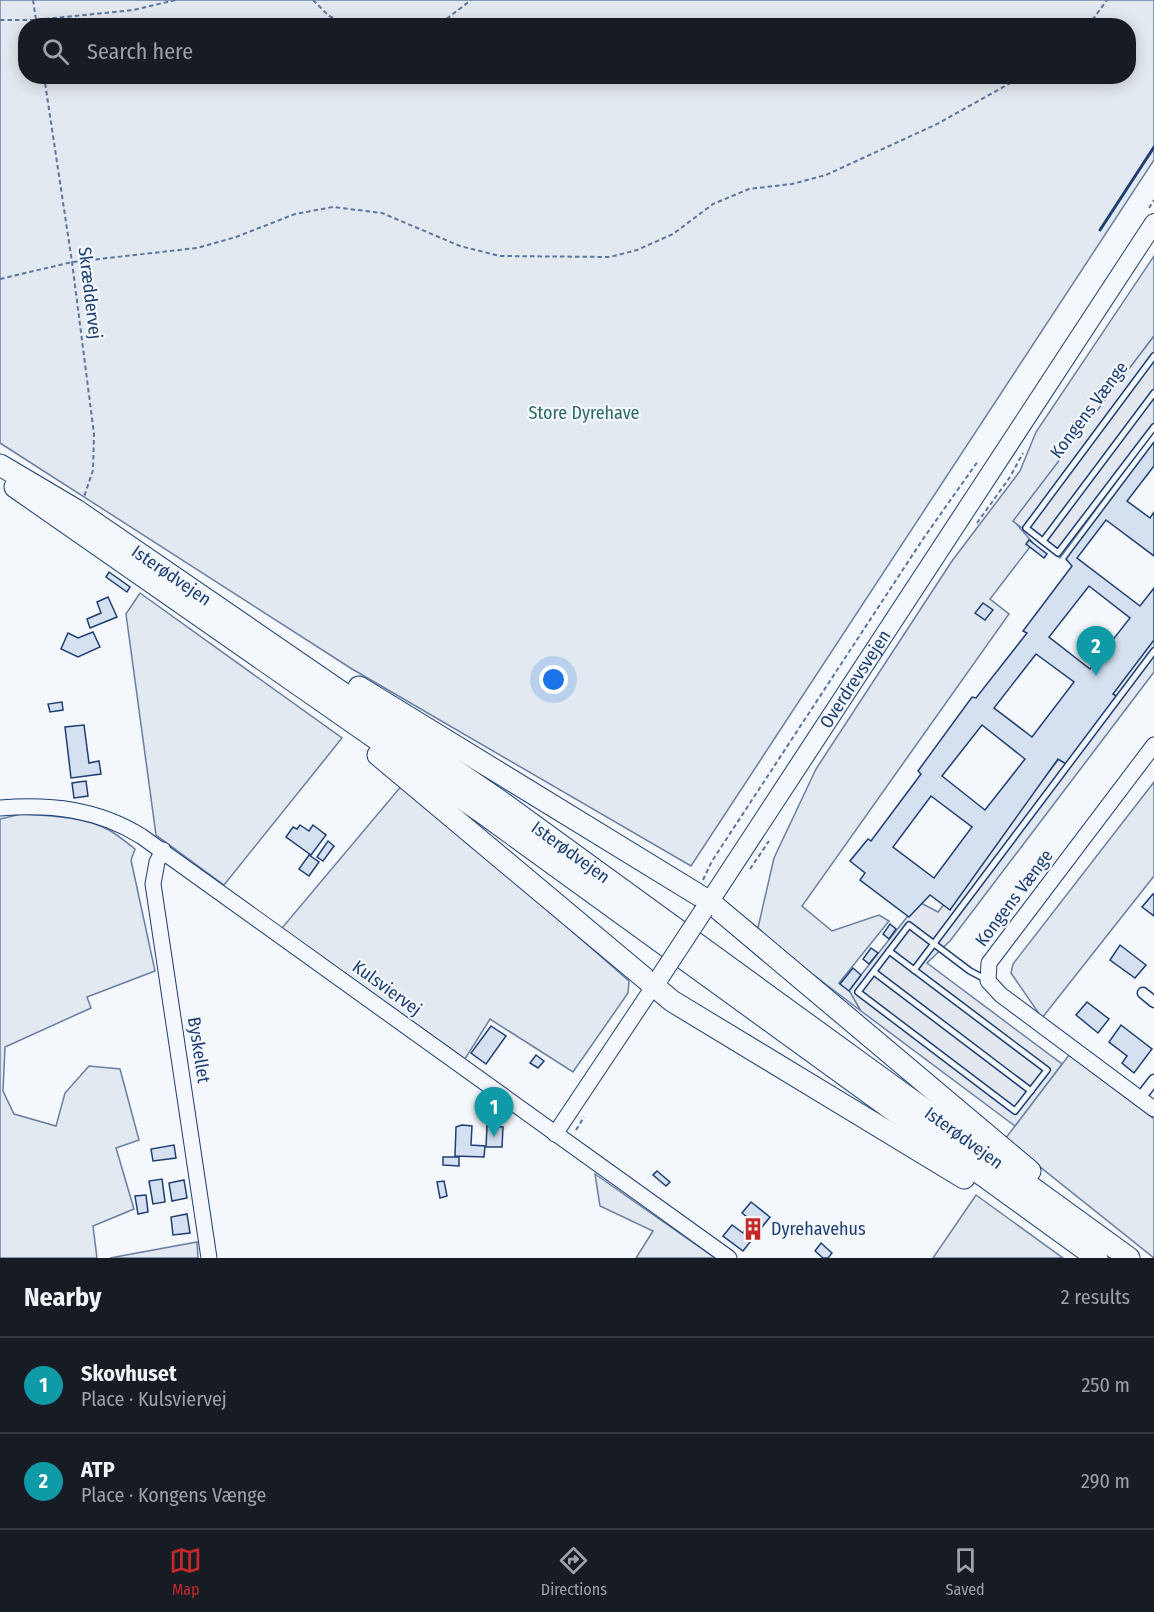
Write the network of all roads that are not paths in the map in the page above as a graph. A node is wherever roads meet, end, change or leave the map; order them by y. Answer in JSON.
{"nodes":[{"id":1,"x":1149,"y":220,"type":"edge"},
{"id":2,"x":1154,"y":356,"type":"edge"},
{"id":3,"x":1154,"y":393,"type":"edge"},
{"id":4,"x":1154,"y":428,"type":"edge"},
{"id":5,"x":0,"y":465,"type":"edge"},
{"id":6,"x":0,"y":475,"type":"edge"},
{"id":7,"x":1043,"y":541,"type":"junction"},
{"id":8,"x":1154,"y":651,"type":"edge"},
{"id":9,"x":300,"y":662,"type":"junction"},
{"id":10,"x":349,"y":719,"type":"junction"},
{"id":11,"x":1154,"y":745,"type":"edge"},
{"id":12,"x":0,"y":808,"type":"edge"},
{"id":13,"x":163,"y":850,"type":"junction"},
{"id":14,"x":704,"y":902,"type":"junction"},
{"id":15,"x":933,"y":943,"type":"junction"},
{"id":16,"x":889,"y":951,"type":"junction"},
{"id":17,"x":914,"y":970,"type":"junction"},
{"id":18,"x":874,"y":972,"type":"junction"},
{"id":19,"x":988,"y":981,"type":"junction"},
{"id":20,"x":657,"y":982,"type":"junction"},
{"id":21,"x":1143,"y":993,"type":"dead end"},
{"id":22,"x":1154,"y":1002,"type":"edge"},
{"id":23,"x":1154,"y":1080,"type":"edge"},
{"id":24,"x":1031,"y":1091,"type":"junction"},
{"id":25,"x":1140,"y":1098,"type":"junction"},
{"id":26,"x":1154,"y":1109,"type":"edge"},
{"id":27,"x":555,"y":1134,"type":"junction"},
{"id":28,"x":1093,"y":1231,"type":"junction"},
{"id":29,"x":1070,"y":1239,"type":"junction"},
{"id":30,"x":209,"y":1258,"type":"edge"},
{"id":31,"x":729,"y":1258,"type":"edge"},
{"id":32,"x":1096,"y":1258,"type":"edge"},
{"id":33,"x":1129,"y":1258,"type":"edge"}],
"edges":[{"from":1,"to":14,"type":"main road","name":"Overdrevsvejen"},
{"from":2,"to":7,"type":"lane","name":"Kongens Vænge"},
{"from":3,"to":7,"type":"lane"},
{"from":4,"to":7,"type":"lane"},
{"from":5,"to":9,"type":"highway","name":"Isterødvejen"},
{"from":6,"to":10,"type":"highway","name":"Isterødvejen"},
{"from":8,"to":15,"type":"lane","name":"Kongens Vænge"},
{"from":9,"to":14,"type":"highway"},
{"from":9,"to":28,"type":"highway","name":"Isterødvejen"},
{"from":10,"to":20,"type":"highway"},
{"from":10,"to":29,"type":"highway","name":"Isterødvejen"},
{"from":11,"to":19,"type":"street","name":"Kongens Vænge"},
{"from":12,"to":13,"type":"street","name":"Kulsviervej"},
{"from":13,"to":27,"type":"street","name":"Kulsviervej"},
{"from":13,"to":30,"type":"street","name":"Byskellet"},
{"from":14,"to":20,"type":"main road","name":"Overdrevsvejen","bridge":true},
{"from":14,"to":28,"type":"highway"},
{"from":15,"to":16,"type":"lane"},
{"from":15,"to":17,"type":"lane","name":"Kongens Vænge"},
{"from":15,"to":19,"type":"lane"},
{"from":16,"to":17,"type":"lane"},
{"from":16,"to":18,"type":"lane"},
{"from":17,"to":24,"type":"lane"},
{"from":18,"to":24,"type":"lane"},
{"from":18,"to":24,"type":"lane"},
{"from":19,"to":25,"type":"street"},
{"from":20,"to":27,"type":"street","name":"Overdrevsvejen"},
{"from":20,"to":29,"type":"highway"},
{"from":21,"to":22,"type":"street"},
{"from":23,"to":25,"type":"street"},
{"from":25,"to":26,"type":"street"},
{"from":27,"to":31,"type":"street","name":"Kulsviervej"},
{"from":28,"to":33,"type":"highway","name":"Isterødvejen"},
{"from":29,"to":32,"type":"highway","name":"Isterødvejen"}]}
